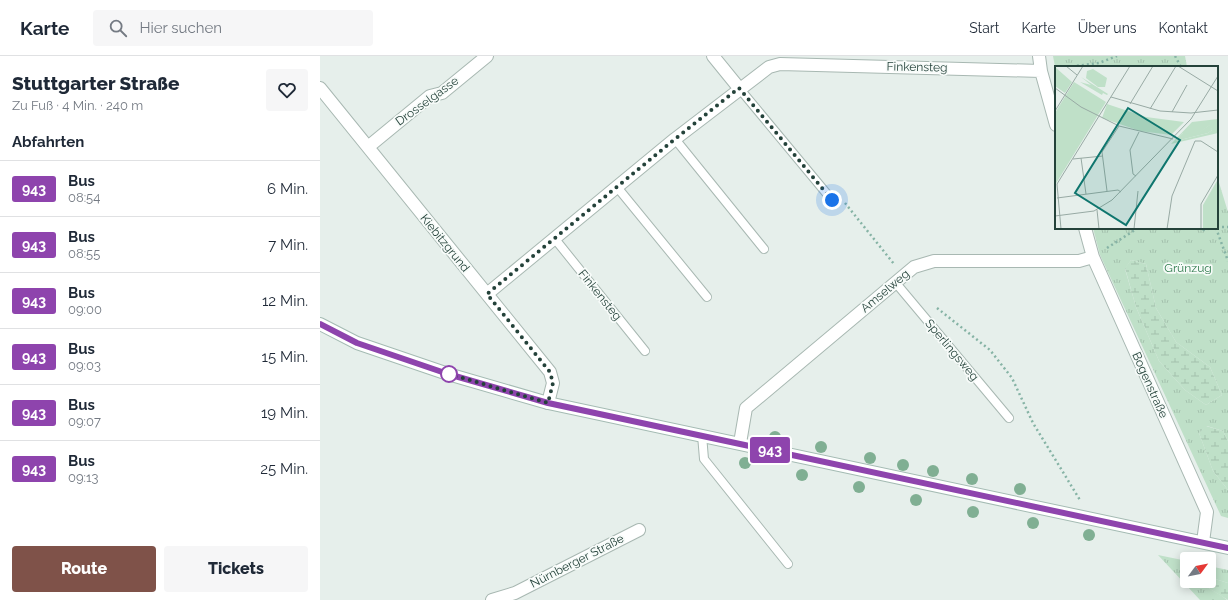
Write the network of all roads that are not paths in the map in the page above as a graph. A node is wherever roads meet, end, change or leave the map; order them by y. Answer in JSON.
{"nodes":[{"id":1,"x":487,"y":56,"type":"edge"},
{"id":2,"x":713,"y":56,"type":"edge"},
{"id":3,"x":1039,"y":56,"type":"edge"},
{"id":4,"x":1041,"y":71,"type":"junction"},
{"id":5,"x":320,"y":88,"type":"edge"},
{"id":6,"x":739,"y":88,"type":"junction"},
{"id":7,"x":1055,"y":121,"type":"edge"},
{"id":8,"x":675,"y":139,"type":"junction"},
{"id":9,"x":368,"y":147,"type":"junction"},
{"id":10,"x":617,"y":187,"type":"junction"},
{"id":11,"x":832,"y":200,"type":"dead end"},
{"id":12,"x":1085,"y":229,"type":"edge"},
{"id":13,"x":555,"y":239,"type":"junction"},
{"id":14,"x":764,"y":249,"type":"dead end"},
{"id":15,"x":1093,"y":257,"type":"junction"},
{"id":16,"x":895,"y":282,"type":"junction"},
{"id":17,"x":487,"y":294,"type":"junction"},
{"id":18,"x":707,"y":298,"type":"dead end"},
{"id":19,"x":320,"y":324,"type":"edge"},
{"id":20,"x":645,"y":351,"type":"dead end"},
{"id":21,"x":548,"y":403,"type":"junction"},
{"id":22,"x":1009,"y":418,"type":"dead end"},
{"id":23,"x":702,"y":435,"type":"junction"},
{"id":24,"x":740,"y":443,"type":"junction"},
{"id":25,"x":639,"y":530,"type":"dead end"},
{"id":26,"x":1203,"y":542,"type":"junction"},
{"id":27,"x":1228,"y":548,"type":"edge"},
{"id":28,"x":788,"y":564,"type":"dead end"},
{"id":29,"x":492,"y":600,"type":"edge"}],
"edges":[{"from":1,"to":9,"type":"street","name":"Drosselgasse"},
{"from":2,"to":6,"type":"street"},
{"from":3,"to":4,"type":"street"},
{"from":4,"to":6,"type":"street","name":"Finkensteg"},
{"from":4,"to":7,"type":"street"},
{"from":5,"to":9,"type":"street","name":"Kiebitzgrund"},
{"from":6,"to":8,"type":"street","name":"Finkensteg"},
{"from":6,"to":11,"type":"lane"},
{"from":8,"to":10,"type":"street","name":"Finkensteg"},
{"from":8,"to":14,"type":"lane"},
{"from":9,"to":17,"type":"street","name":"Kiebitzgrund"},
{"from":10,"to":13,"type":"street","name":"Finkensteg"},
{"from":10,"to":18,"type":"lane"},
{"from":12,"to":15,"type":"street","name":"Bogenstraße"},
{"from":13,"to":17,"type":"street","name":"Finkensteg"},
{"from":13,"to":20,"type":"lane","name":"Finkensteg"},
{"from":15,"to":16,"type":"street","name":"Amselweg"},
{"from":15,"to":26,"type":"street","name":"Bogenstraße"},
{"from":16,"to":22,"type":"lane","name":"Sperlingsweg"},
{"from":16,"to":24,"type":"street","name":"Amselweg"},
{"from":17,"to":21,"type":"street","name":"Kiebitzgrund"},
{"from":19,"to":21,"type":"street"},
{"from":21,"to":23,"type":"street"},
{"from":23,"to":24,"type":"street"},
{"from":23,"to":28,"type":"lane"},
{"from":24,"to":26,"type":"street"},
{"from":25,"to":29,"type":"street","name":"Nürnberger Straße"},
{"from":26,"to":27,"type":"street"}]}
